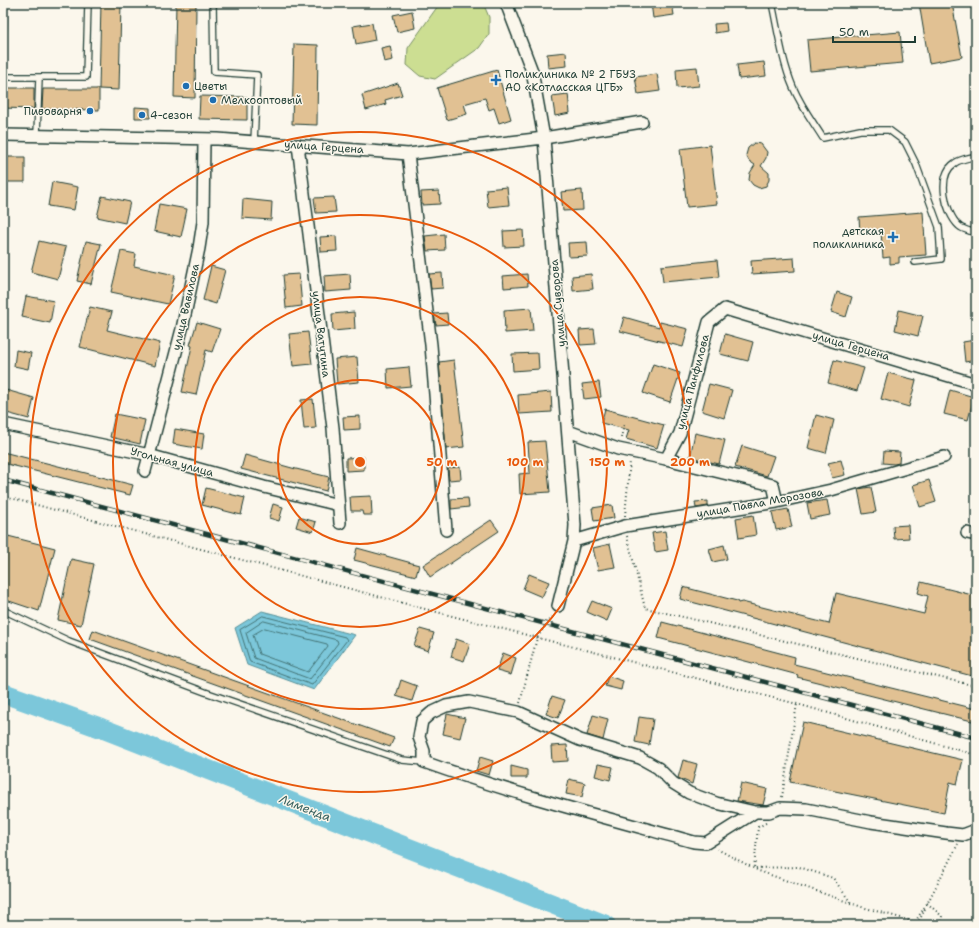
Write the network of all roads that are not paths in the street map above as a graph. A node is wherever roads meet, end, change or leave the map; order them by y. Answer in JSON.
{"nodes":[{"id":1,"x":4,"y":3,"type":"edge"},
{"id":2,"x":88,"y":3,"type":"edge"},
{"id":3,"x":213,"y":3,"type":"edge"},
{"id":4,"x":506,"y":3,"type":"edge"},
{"id":5,"x":772,"y":3,"type":"edge"},
{"id":6,"x":3,"y":33,"type":"edge"},
{"id":7,"x":3,"y":77,"type":"edge"},
{"id":8,"x":39,"y":77,"type":"junction"},
{"id":9,"x":642,"y":122,"type":"dead end"},
{"id":10,"x":3,"y":135,"type":"edge"},
{"id":11,"x":37,"y":135,"type":"junction"},
{"id":12,"x":544,"y":138,"type":"junction"},
{"id":13,"x":204,"y":139,"type":"junction"},
{"id":14,"x":254,"y":142,"type":"junction"},
{"id":15,"x":298,"y":145,"type":"junction"},
{"id":16,"x":408,"y":154,"type":"junction"},
{"id":17,"x":976,"y":156,"type":"edge"},
{"id":18,"x":976,"y":233,"type":"edge"},
{"id":19,"x":916,"y":262,"type":"dead end"},
{"id":20,"x":725,"y":309,"type":"joint"},
{"id":21,"x":976,"y":384,"type":"edge"},
{"id":22,"x":3,"y":424,"type":"edge"},
{"id":23,"x":568,"y":431,"type":"junction"},
{"id":24,"x":150,"y":455,"type":"junction"},
{"id":25,"x":944,"y":457,"type":"dead end"},
{"id":26,"x":666,"y":459,"type":"junction"},
{"id":27,"x":145,"y":471,"type":"dead end"},
{"id":28,"x":776,"y":502,"type":"junction"},
{"id":29,"x":340,"y":505,"type":"junction"},
{"id":30,"x":340,"y":524,"type":"dead end"},
{"id":31,"x":446,"y":530,"type":"dead end"},
{"id":32,"x":574,"y":541,"type":"junction"},
{"id":33,"x":558,"y":606,"type":"road end"},
{"id":34,"x":3,"y":610,"type":"edge"},
{"id":35,"x":424,"y":762,"type":"junction"},
{"id":36,"x":755,"y":812,"type":"junction"},
{"id":37,"x":976,"y":830,"type":"edge"}],
"edges":[{"from":1,"to":6,"type":"lane"},
{"from":2,"to":8,"type":"lane"},
{"from":3,"to":14,"type":"lane"},
{"from":4,"to":12,"type":"street","name":"улица Суворова"},
{"from":5,"to":19,"type":"lane"},
{"from":7,"to":8,"type":"lane"},
{"from":8,"to":11,"type":"lane"},
{"from":9,"to":12,"type":"street","name":"улица Герцена"},
{"from":10,"to":11,"type":"street","name":"улица Герцена"},
{"from":11,"to":13,"type":"street","name":"улица Герцена"},
{"from":12,"to":16,"type":"street","name":"улица Герцена"},
{"from":12,"to":23,"type":"street","name":"улица Суворова"},
{"from":13,"to":14,"type":"street","name":"улица Герцена"},
{"from":13,"to":24,"type":"street","name":"улица Вавилова"},
{"from":14,"to":15,"type":"street","name":"улица Герцена"},
{"from":15,"to":16,"type":"street","name":"улица Герцена"},
{"from":15,"to":29,"type":"street","name":"улица Ватутина"},
{"from":16,"to":31,"type":"street"},
{"from":17,"to":18,"type":"lane"},
{"from":20,"to":21,"type":"street","name":"улица Герцена"},
{"from":20,"to":26,"type":"street","name":"улица Панфилова"},
{"from":22,"to":24,"type":"street","name":"Угольная улица"},
{"from":23,"to":26,"type":"street"},
{"from":23,"to":32,"type":"street","name":"улица Суворова"},
{"from":24,"to":27,"type":"street","name":"улица Вавилова"},
{"from":24,"to":29,"type":"street","name":"Угольная улица"},
{"from":25,"to":28,"type":"street","name":"улица Павла Морозова"},
{"from":26,"to":28,"type":"street"},
{"from":28,"to":32,"type":"street","name":"улица Павла Морозова"},
{"from":29,"to":30,"type":"street","name":"улица Ватутина"},
{"from":32,"to":33,"type":"street","name":"улица Суворова"},
{"from":34,"to":35,"type":"lane"},
{"from":35,"to":36,"type":"street"},
{"from":35,"to":36,"type":"street"},
{"from":36,"to":37,"type":"street"}]}
